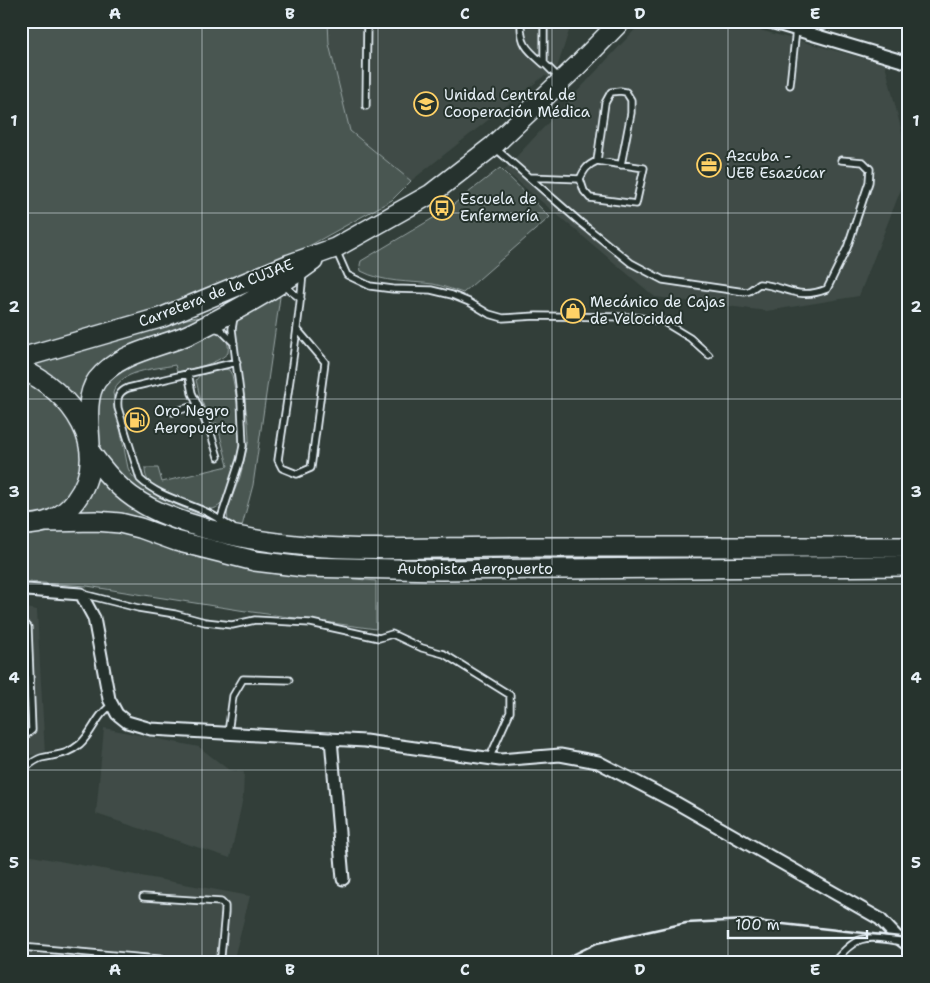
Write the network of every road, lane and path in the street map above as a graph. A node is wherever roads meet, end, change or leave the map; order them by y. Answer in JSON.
{"nodes":[{"id":1,"x":367,"y":21,"type":"edge"},
{"id":2,"x":521,"y":21,"type":"edge"},
{"id":3,"x":544,"y":21,"type":"edge"},
{"id":4,"x":621,"y":21,"type":"edge"},
{"id":5,"x":767,"y":21,"type":"edge"},
{"id":6,"x":900,"y":21,"type":"edge"},
{"id":7,"x":909,"y":23,"type":"edge"},
{"id":8,"x":796,"y":29,"type":"junction"},
{"id":9,"x":909,"y":63,"type":"edge"},
{"id":10,"x":546,"y":66,"type":"junction"},
{"id":11,"x":562,"y":80,"type":"junction"},
{"id":12,"x":790,"y":86,"type":"dead end"},
{"id":13,"x":366,"y":106,"type":"dead end"},
{"id":14,"x":493,"y":146,"type":"junction"},
{"id":15,"x":841,"y":160,"type":"dead end"},
{"id":16,"x":597,"y":162,"type":"junction"},
{"id":17,"x":621,"y":165,"type":"junction"},
{"id":18,"x":529,"y":177,"type":"junction"},
{"id":19,"x":580,"y":179,"type":"junction"},
{"id":20,"x":329,"y":250,"type":"junction"},
{"id":21,"x":304,"y":268,"type":"junction"},
{"id":22,"x":281,"y":284,"type":"junction"},
{"id":23,"x":301,"y":299,"type":"junction"},
{"id":24,"x":236,"y":310,"type":"junction"},
{"id":25,"x":163,"y":317,"type":"junction"},
{"id":26,"x":209,"y":323,"type":"junction"},
{"id":27,"x":297,"y":329,"type":"junction"},
{"id":28,"x":235,"y":345,"type":"junction"},
{"id":29,"x":709,"y":355,"type":"dead end"},
{"id":30,"x":21,"y":358,"type":"edge"},
{"id":31,"x":237,"y":362,"type":"junction"},
{"id":32,"x":21,"y":369,"type":"edge"},
{"id":33,"x":188,"y":374,"type":"junction"},
{"id":34,"x":197,"y":405,"type":"junction"},
{"id":35,"x":172,"y":412,"type":"dead end"},
{"id":36,"x":90,"y":448,"type":"junction"},
{"id":37,"x":218,"y":457,"type":"dead end"},
{"id":38,"x":220,"y":520,"type":"junction"},
{"id":39,"x":47,"y":522,"type":"junction"},
{"id":40,"x":21,"y":525,"type":"edge"},
{"id":41,"x":285,"y":544,"type":"junction"},
{"id":42,"x":909,"y":547,"type":"edge"},
{"id":43,"x":909,"y":566,"type":"edge"},
{"id":44,"x":21,"y":588,"type":"edge"},
{"id":45,"x":81,"y":594,"type":"junction"},
{"id":46,"x":21,"y":620,"type":"edge"},
{"id":47,"x":289,"y":680,"type":"dead end"},
{"id":48,"x":112,"y":705,"type":"junction"},
{"id":49,"x":228,"y":734,"type":"junction"},
{"id":50,"x":21,"y":739,"type":"edge"},
{"id":51,"x":331,"y":739,"type":"junction"},
{"id":52,"x":489,"y":759,"type":"junction"},
{"id":53,"x":21,"y":771,"type":"edge"},
{"id":54,"x":343,"y":880,"type":"dead end"},
{"id":55,"x":143,"y":897,"type":"dead end"},
{"id":56,"x":887,"y":927,"type":"junction"},
{"id":57,"x":884,"y":938,"type":"junction"},
{"id":58,"x":906,"y":944,"type":"edge"},
{"id":59,"x":21,"y":947,"type":"edge"},
{"id":60,"x":192,"y":962,"type":"edge"},
{"id":61,"x":213,"y":962,"type":"edge"},
{"id":62,"x":834,"y":962,"type":"edge"}],
"edges":[{"from":1,"to":13,"type":"lane"},
{"from":2,"to":10,"type":"lane"},
{"from":3,"to":10,"type":"lane"},
{"from":4,"to":11,"type":"highway","name":"Carretera de la CUJAE"},
{"from":5,"to":8,"type":"street"},
{"from":6,"to":7,"type":"lane"},
{"from":8,"to":9,"type":"street"},
{"from":8,"to":12,"type":"lane"},
{"from":10,"to":11,"type":"lane"},
{"from":11,"to":14,"type":"highway","name":"Carretera de la CUJAE"},
{"from":14,"to":18,"type":"lane"},
{"from":14,"to":20,"type":"highway","name":"Carretera de la CUJAE"},
{"from":15,"to":18,"type":"lane"},
{"from":16,"to":17,"type":"lane"},
{"from":16,"to":17,"type":"lane"},
{"from":16,"to":19,"type":"lane"},
{"from":17,"to":19,"type":"lane"},
{"from":18,"to":19,"type":"lane"},
{"from":20,"to":21,"type":"highway","name":"Carretera de la CUJAE"},
{"from":20,"to":25,"type":"highway","name":"Carretera de la CUJAE"},
{"from":20,"to":29,"type":"lane"},
{"from":21,"to":22,"type":"highway","name":"Carretera de la CUJAE"},
{"from":21,"to":23,"type":"lane"},
{"from":22,"to":23,"type":"lane"},
{"from":22,"to":24,"type":"highway","name":"Carretera de la CUJAE"},
{"from":23,"to":27,"type":"lane"},
{"from":24,"to":26,"type":"highway","name":"Carretera de la CUJAE"},
{"from":24,"to":28,"type":"lane"},
{"from":25,"to":26,"type":"highway"},
{"from":25,"to":30,"type":"highway","name":"Carretera de la CUJAE"},
{"from":26,"to":28,"type":"lane"},
{"from":26,"to":28,"type":"lane"},
{"from":26,"to":36,"type":"highway","name":"Carretera de la CUJAE"},
{"from":27,"to":27,"type":"lane"},
{"from":28,"to":31,"type":"lane"},
{"from":31,"to":33,"type":"lane"},
{"from":31,"to":38,"type":"lane"},
{"from":32,"to":36,"type":"highway","name":"Autopista Aeropuerto"},
{"from":33,"to":34,"type":"lane"},
{"from":33,"to":38,"type":"lane"},
{"from":34,"to":35,"type":"lane"},
{"from":34,"to":37,"type":"lane"},
{"from":36,"to":39,"type":"highway","name":"Carretera de la CUJAE"},
{"from":36,"to":41,"type":"highway","name":"Autopista Aeropuerto"},
{"from":38,"to":41,"type":"lane"},
{"from":39,"to":40,"type":"highway","name":"Autopista Aeropuerto"},
{"from":39,"to":43,"type":"highway","name":"Autopista Aeropuerto"},
{"from":41,"to":42,"type":"highway","name":"Autopista Aeropuerto"},
{"from":44,"to":45,"type":"street"},
{"from":45,"to":48,"type":"street"},
{"from":45,"to":52,"type":"lane"},
{"from":46,"to":50,"type":"lane"},
{"from":47,"to":49,"type":"lane"},
{"from":48,"to":49,"type":"street"},
{"from":48,"to":53,"type":"lane"},
{"from":49,"to":51,"type":"street"},
{"from":51,"to":52,"type":"street"},
{"from":51,"to":54,"type":"street"},
{"from":52,"to":56,"type":"street"},
{"from":55,"to":61,"type":"lane"},
{"from":56,"to":57,"type":"lane"},
{"from":56,"to":58,"type":"street"},
{"from":57,"to":58,"type":"lane"},
{"from":57,"to":62,"type":"lane"},
{"from":59,"to":60,"type":"lane"}]}
